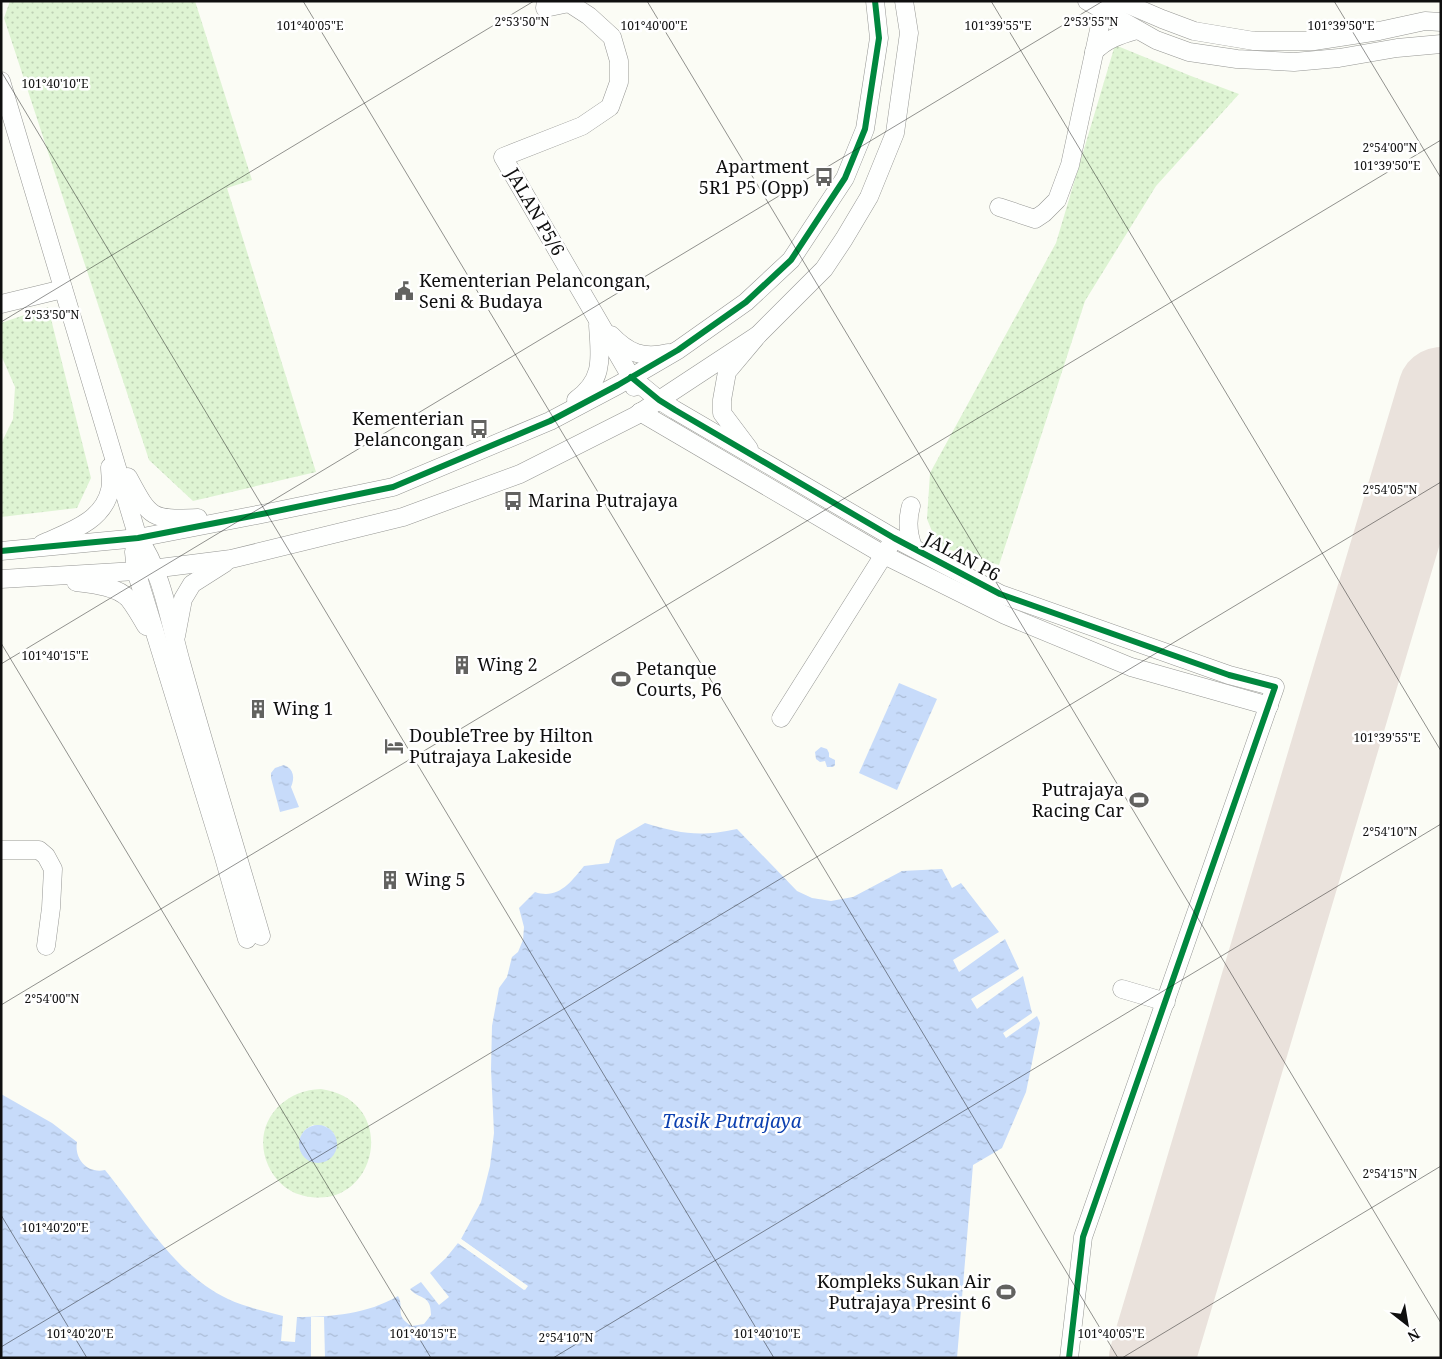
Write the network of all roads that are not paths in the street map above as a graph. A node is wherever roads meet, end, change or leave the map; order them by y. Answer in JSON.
{"nodes":[{"id":1,"x":546,"y":1,"type":"edge"},
{"id":2,"x":875,"y":1,"type":"edge"},
{"id":3,"x":904,"y":1,"type":"edge"},
{"id":4,"x":913,"y":1,"type":"edge"},
{"id":5,"x":1087,"y":1,"type":"edge"},
{"id":6,"x":1120,"y":1,"type":"edge"},
{"id":7,"x":1104,"y":6,"type":"edge"},
{"id":8,"x":1441,"y":22,"type":"edge"},
{"id":9,"x":1137,"y":30,"type":"junction"},
{"id":10,"x":909,"y":33,"type":"junction"},
{"id":11,"x":1441,"y":44,"type":"edge"},
{"id":12,"x":1094,"y":52,"type":"junction"},
{"id":13,"x":1,"y":81,"type":"edge"},
{"id":14,"x":999,"y":207,"type":"dead end"},
{"id":15,"x":63,"y":289,"type":"junction"},
{"id":16,"x":1,"y":304,"type":"edge"},
{"id":17,"x":598,"y":323,"type":"junction"},
{"id":18,"x":758,"y":336,"type":"junction"},
{"id":19,"x":678,"y":350,"type":"junction"},
{"id":20,"x":631,"y":378,"type":"junction"},
{"id":21,"x":659,"y":400,"type":"junction"},
{"id":22,"x":640,"y":412,"type":"junction"},
{"id":23,"x":550,"y":420,"type":"junction"},
{"id":24,"x":110,"y":444,"type":"junction"},
{"id":25,"x":754,"y":456,"type":"junction"},
{"id":26,"x":267,"y":514,"type":"junction"},
{"id":27,"x":876,"y":528,"type":"junction"},
{"id":28,"x":138,"y":538,"type":"junction"},
{"id":29,"x":894,"y":538,"type":"junction"},
{"id":30,"x":913,"y":547,"type":"junction"},
{"id":31,"x":31,"y":549,"type":"junction"},
{"id":32,"x":1,"y":551,"type":"edge"},
{"id":33,"x":884,"y":554,"type":"junction"},
{"id":34,"x":232,"y":559,"type":"junction"},
{"id":35,"x":155,"y":568,"type":"junction"},
{"id":36,"x":136,"y":571,"type":"junction"},
{"id":37,"x":37,"y":578,"type":"junction"},
{"id":38,"x":1,"y":579,"type":"edge"},
{"id":39,"x":167,"y":645,"type":"junction"},
{"id":40,"x":1269,"y":706,"type":"junction"},
{"id":41,"x":780,"y":718,"type":"dead end"},
{"id":42,"x":1,"y":850,"type":"edge"},
{"id":43,"x":254,"y":937,"type":"dead end"},
{"id":44,"x":46,"y":946,"type":"dead end"},
{"id":45,"x":1122,"y":989,"type":"dead end"},
{"id":46,"x":1166,"y":1002,"type":"junction"},
{"id":47,"x":1069,"y":1358,"type":"edge"}],
"edges":[{"from":1,"to":17,"type":"street","name":"JALAN P5/6"},
{"from":2,"to":19,"type":"street"},
{"from":3,"to":10,"type":"street"},
{"from":4,"to":10,"type":"street"},
{"from":5,"to":7,"type":"street"},
{"from":6,"to":8,"type":"street"},
{"from":7,"to":9,"type":"street"},
{"from":7,"to":12,"type":"street"},
{"from":9,"to":11,"type":"street"},
{"from":9,"to":12,"type":"street"},
{"from":10,"to":18,"type":"street"},
{"from":12,"to":14,"type":"street"},
{"from":13,"to":15,"type":"street"},
{"from":15,"to":16,"type":"street"},
{"from":15,"to":24,"type":"street"},
{"from":17,"to":19,"type":"street"},
{"from":17,"to":20,"type":"street","name":"JALAN P5/6"},
{"from":17,"to":23,"type":"street"},
{"from":18,"to":21,"type":"street"},
{"from":18,"to":25,"type":"street"},
{"from":19,"to":20,"type":"street"},
{"from":20,"to":21,"type":"street","name":"JALAN P6"},
{"from":20,"to":22,"type":"street"},
{"from":20,"to":23,"type":"street"},
{"from":21,"to":22,"type":"street"},
{"from":21,"to":25,"type":"street","name":"JALAN P6"},
{"from":22,"to":33,"type":"street","name":"JALAN P6"},
{"from":22,"to":34,"type":"street"},
{"from":23,"to":26,"type":"street"},
{"from":24,"to":26,"type":"street"},
{"from":24,"to":28,"type":"street"},
{"from":24,"to":31,"type":"street"},
{"from":25,"to":27,"type":"street","name":"JALAN P6"},
{"from":26,"to":28,"type":"street"},
{"from":27,"to":29,"type":"street","name":"JALAN P6"},
{"from":27,"to":30,"type":"street"},
{"from":28,"to":31,"type":"street"},
{"from":28,"to":35,"type":"street"},
{"from":28,"to":36,"type":"street"},
{"from":29,"to":30,"type":"street","name":"JALAN P6"},
{"from":29,"to":33,"type":"street"},
{"from":30,"to":40,"type":"street","name":"JALAN P6"},
{"from":31,"to":32,"type":"street"},
{"from":33,"to":40,"type":"street","name":"JALAN P6"},
{"from":33,"to":41,"type":"street"},
{"from":34,"to":35,"type":"street"},
{"from":34,"to":39,"type":"street"},
{"from":35,"to":36,"type":"street"},
{"from":35,"to":39,"type":"street"},
{"from":36,"to":37,"type":"street"},
{"from":36,"to":39,"type":"street"},
{"from":37,"to":38,"type":"street"},
{"from":37,"to":39,"type":"street"},
{"from":39,"to":43,"type":"street"},
{"from":40,"to":46,"type":"street"},
{"from":42,"to":44,"type":"street"},
{"from":45,"to":46,"type":"street"},
{"from":46,"to":47,"type":"street"}]}
